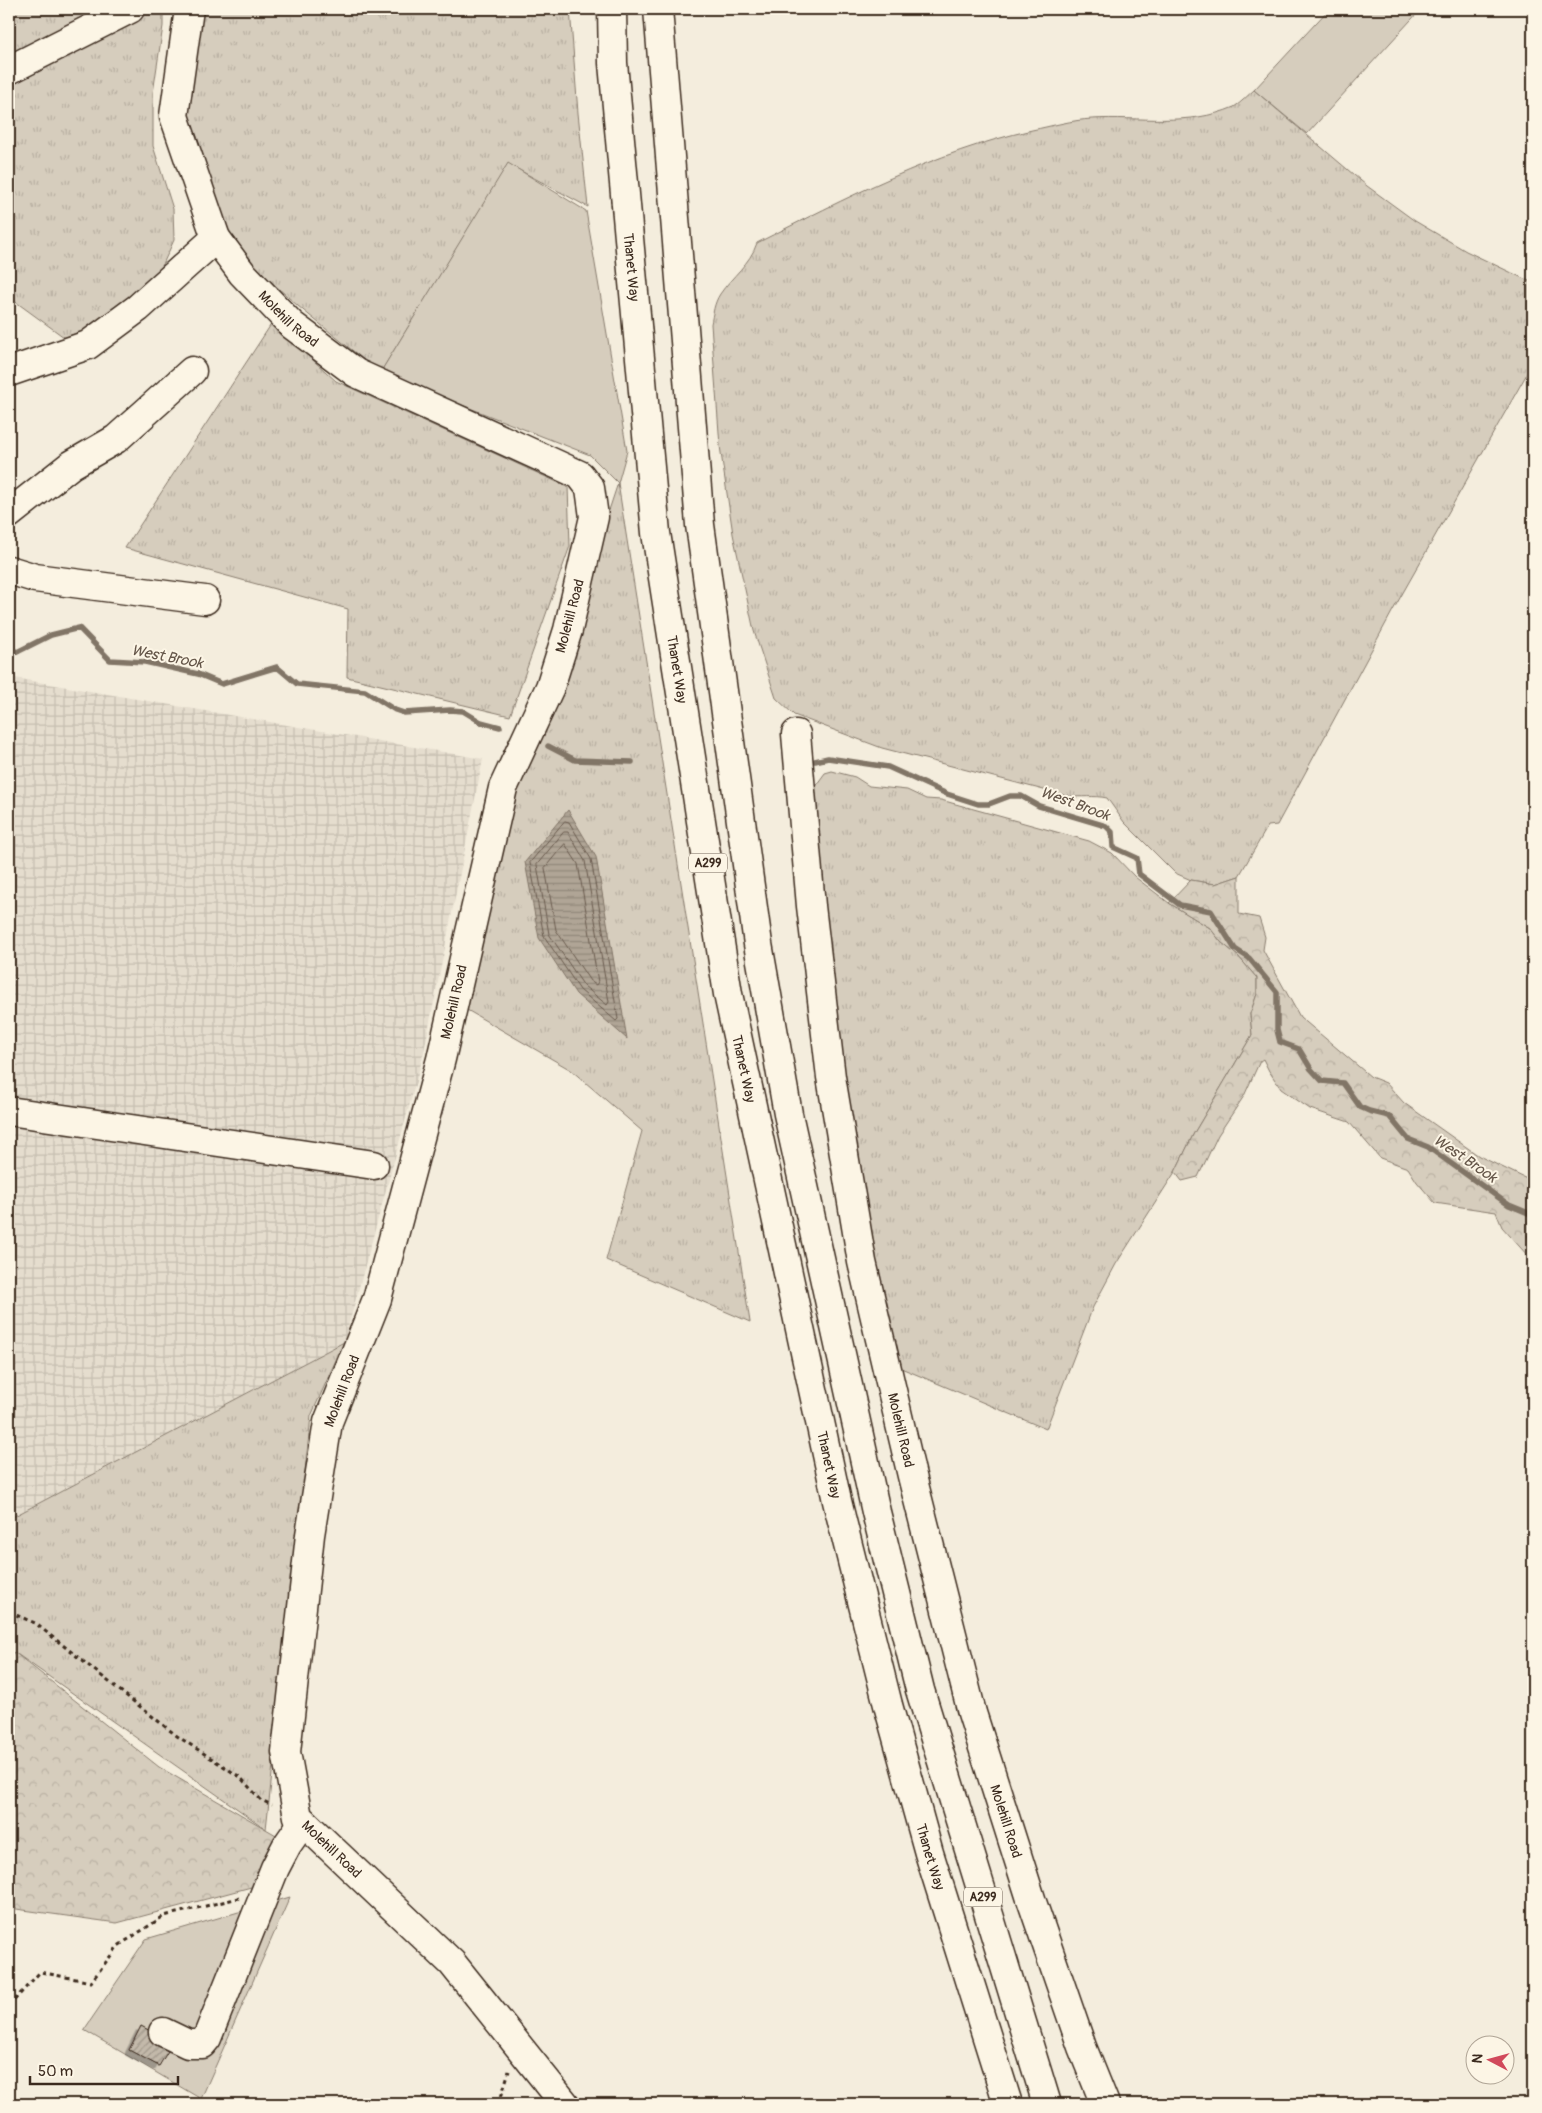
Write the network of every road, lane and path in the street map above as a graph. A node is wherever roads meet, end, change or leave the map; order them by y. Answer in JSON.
{"nodes":[{"id":1,"x":130,"y":9,"type":"edge"},
{"id":2,"x":189,"y":9,"type":"edge"},
{"id":3,"x":612,"y":9,"type":"edge"},
{"id":4,"x":658,"y":9,"type":"edge"},
{"id":5,"x":9,"y":70,"type":"edge"},
{"id":6,"x":216,"y":238,"type":"junction"},
{"id":7,"x":192,"y":371,"type":"dead end"},
{"id":8,"x":9,"y":372,"type":"edge"},
{"id":9,"x":9,"y":514,"type":"edge"},
{"id":10,"x":9,"y":570,"type":"edge"},
{"id":11,"x":205,"y":600,"type":"dead end"},
{"id":12,"x":796,"y":734,"type":"dead end"},
{"id":13,"x":9,"y":1110,"type":"edge"},
{"id":14,"x":374,"y":1165,"type":"dead end"},
{"id":15,"x":9,"y":1612,"type":"edge"},
{"id":16,"x":301,"y":1819,"type":"junction"},
{"id":17,"x":266,"y":1891,"type":"junction"},
{"id":18,"x":9,"y":2006,"type":"edge"},
{"id":19,"x":163,"y":2032,"type":"dead end"},
{"id":20,"x":525,"y":2055,"type":"junction"},
{"id":21,"x":499,"y":2104,"type":"edge"},
{"id":22,"x":566,"y":2104,"type":"edge"},
{"id":23,"x":1008,"y":2104,"type":"edge"},
{"id":24,"x":1047,"y":2104,"type":"edge"},
{"id":25,"x":1105,"y":2104,"type":"edge"}],
"edges":[{"from":1,"to":5,"type":"main road"},
{"from":2,"to":6,"type":"main road","name":"Molehill Road"},
{"from":3,"to":23,"type":"main road","name":"Thanet Way","number":"A299"},
{"from":4,"to":24,"type":"main road","number":"A299"},
{"from":6,"to":8,"type":"main road"},
{"from":6,"to":16,"type":"main road","name":"Molehill Road"},
{"from":7,"to":9,"type":"main road"},
{"from":10,"to":11,"type":"main road"},
{"from":12,"to":25,"type":"main road","name":"Molehill Road"},
{"from":13,"to":14,"type":"main road"},
{"from":15,"to":16,"type":"path"},
{"from":16,"to":17,"type":"main road"},
{"from":16,"to":20,"type":"main road","name":"Molehill Road"},
{"from":17,"to":18,"type":"path"},
{"from":17,"to":19,"type":"main road"},
{"from":20,"to":21,"type":"path"},
{"from":20,"to":22,"type":"main road","name":"Molehill Road"}]}
